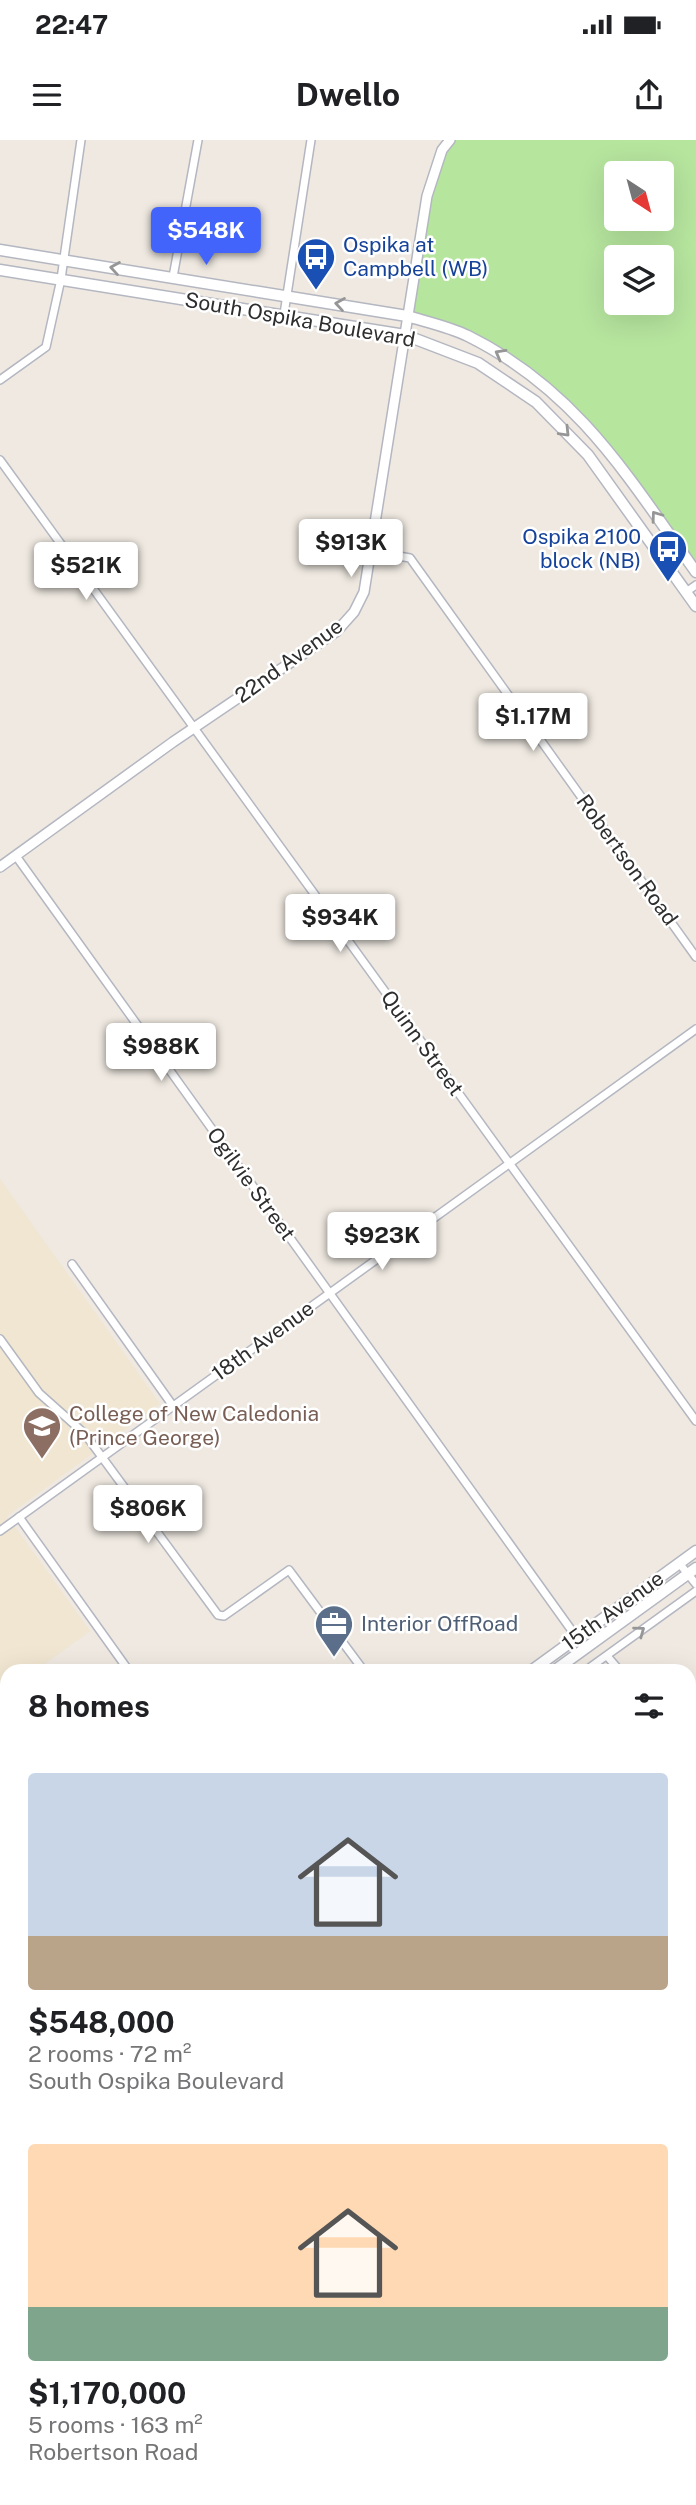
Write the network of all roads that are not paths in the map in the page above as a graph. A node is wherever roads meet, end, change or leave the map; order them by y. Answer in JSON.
{"nodes":[{"id":1,"x":81,"y":140,"type":"edge"},
{"id":2,"x":198,"y":140,"type":"edge"},
{"id":3,"x":311,"y":140,"type":"edge"},
{"id":4,"x":450,"y":140,"type":"edge"},
{"id":5,"x":0,"y":250,"type":"edge"},
{"id":6,"x":63,"y":260,"type":"junction"},
{"id":7,"x":0,"y":270,"type":"edge"},
{"id":8,"x":173,"y":277,"type":"junction"},
{"id":9,"x":61,"y":279,"type":"junction"},
{"id":10,"x":287,"y":296,"type":"junction"},
{"id":11,"x":284,"y":314,"type":"junction"},
{"id":12,"x":407,"y":316,"type":"junction"},
{"id":13,"x":404,"y":335,"type":"junction"},
{"id":14,"x":0,"y":380,"type":"edge"},
{"id":15,"x":0,"y":460,"type":"edge"},
{"id":16,"x":370,"y":551,"type":"junction"},
{"id":17,"x":696,"y":572,"type":"edge"},
{"id":18,"x":696,"y":585,"type":"edge"},
{"id":19,"x":686,"y":592,"type":"junction"},
{"id":20,"x":696,"y":606,"type":"edge"},
{"id":21,"x":194,"y":727,"type":"junction"},
{"id":22,"x":16,"y":856,"type":"junction"},
{"id":23,"x":0,"y":867,"type":"edge"},
{"id":24,"x":696,"y":957,"type":"edge"},
{"id":25,"x":696,"y":1029,"type":"edge"},
{"id":26,"x":509,"y":1164,"type":"junction"},
{"id":27,"x":72,"y":1264,"type":"dead end"},
{"id":28,"x":330,"y":1293,"type":"junction"},
{"id":29,"x":0,"y":1339,"type":"edge"},
{"id":30,"x":173,"y":1406,"type":"junction"},
{"id":31,"x":696,"y":1421,"type":"edge"},
{"id":32,"x":101,"y":1458,"type":"junction"},
{"id":33,"x":19,"y":1517,"type":"junction"},
{"id":34,"x":0,"y":1531,"type":"edge"},
{"id":35,"x":696,"y":1551,"type":"edge"},
{"id":36,"x":679,"y":1563,"type":"junction"},
{"id":37,"x":692,"y":1571,"type":"edge"},
{"id":38,"x":696,"y":1584,"type":"edge"},
{"id":39,"x":696,"y":1591,"type":"edge"},
{"id":40,"x":577,"y":1638,"type":"junction"},
{"id":41,"x":585,"y":1649,"type":"junction"},
{"id":42,"x":607,"y":1656,"type":"junction"},
{"id":43,"x":125,"y":1664,"type":"edge"},
{"id":44,"x":359,"y":1664,"type":"edge"},
{"id":45,"x":540,"y":1664,"type":"edge"},
{"id":46,"x":564,"y":1664,"type":"edge"},
{"id":47,"x":595,"y":1664,"type":"edge"},
{"id":48,"x":614,"y":1664,"type":"edge"}],
"edges":[{"from":1,"to":6,"type":"street"},
{"from":2,"to":8,"type":"street"},
{"from":3,"to":10,"type":"street"},
{"from":4,"to":12,"type":"street","name":"22nd Avenue"},
{"from":5,"to":6,"type":"main road","name":"South Ospika Boulevard"},
{"from":8,"to":6,"type":"main road","name":"South Ospika Boulevard","one_way":true},
{"from":6,"to":9,"type":"street"},
{"from":7,"to":9,"type":"main road","name":"South Ospika Boulevard"},
{"from":8,"to":10,"type":"main road","name":"South Ospika Boulevard"},
{"from":9,"to":11,"type":"main road","name":"South Ospika Boulevard"},
{"from":9,"to":14,"type":"street"},
{"from":10,"to":11,"type":"street"},
{"from":12,"to":10,"type":"main road","name":"South Ospika Boulevard","one_way":true},
{"from":11,"to":13,"type":"main road","name":"South Ospika Boulevard"},
{"from":12,"to":13,"type":"street","name":"22nd Avenue"},
{"from":17,"to":12,"type":"main road","name":"South Ospika Boulevard","one_way":true},
{"from":13,"to":16,"type":"street","name":"22nd Avenue"},
{"from":13,"to":19,"type":"main road","name":"South Ospika Boulevard","one_way":true},
{"from":15,"to":21,"type":"street","name":"Quinn Street"},
{"from":16,"to":21,"type":"street","name":"22nd Avenue"},
{"from":16,"to":24,"type":"street","name":"Robertson Road"},
{"from":18,"to":19,"type":"street"},
{"from":19,"to":20,"type":"main road","name":"South Ospika Boulevard"},
{"from":21,"to":22,"type":"street","name":"22nd Avenue"},
{"from":21,"to":26,"type":"street","name":"Quinn Street"},
{"from":22,"to":23,"type":"street","name":"22nd Avenue"},
{"from":22,"to":28,"type":"street","name":"Ogilvie Street"},
{"from":25,"to":26,"type":"street","name":"18th Avenue"},
{"from":26,"to":28,"type":"street","name":"18th Avenue"},
{"from":26,"to":31,"type":"street","name":"Quinn Street"},
{"from":27,"to":30,"type":"street"},
{"from":28,"to":30,"type":"street","name":"18th Avenue"},
{"from":28,"to":40,"type":"street","name":"Ogilvie Street"},
{"from":29,"to":32,"type":"street"},
{"from":30,"to":32,"type":"street","name":"18th Avenue"},
{"from":32,"to":33,"type":"street","name":"18th Avenue"},
{"from":32,"to":44,"type":"street"},
{"from":33,"to":34,"type":"street","name":"18th Avenue"},
{"from":33,"to":43,"type":"street"},
{"from":35,"to":36,"type":"main road","name":"15th Avenue"},
{"from":36,"to":37,"type":"street"},
{"from":36,"to":40,"type":"main road","name":"15th Avenue"},
{"from":37,"to":38,"type":"street"},
{"from":37,"to":41,"type":"main road","name":"15th Avenue"},
{"from":42,"to":39,"type":"street","name":"15th Avenue","one_way":true},
{"from":40,"to":41,"type":"street","name":"Ogilvie Street"},
{"from":40,"to":45,"type":"main road","name":"15th Avenue"},
{"from":41,"to":46,"type":"main road","name":"15th Avenue"},
{"from":42,"to":47,"type":"street","name":"15th Avenue"},
{"from":42,"to":48,"type":"street"}]}
